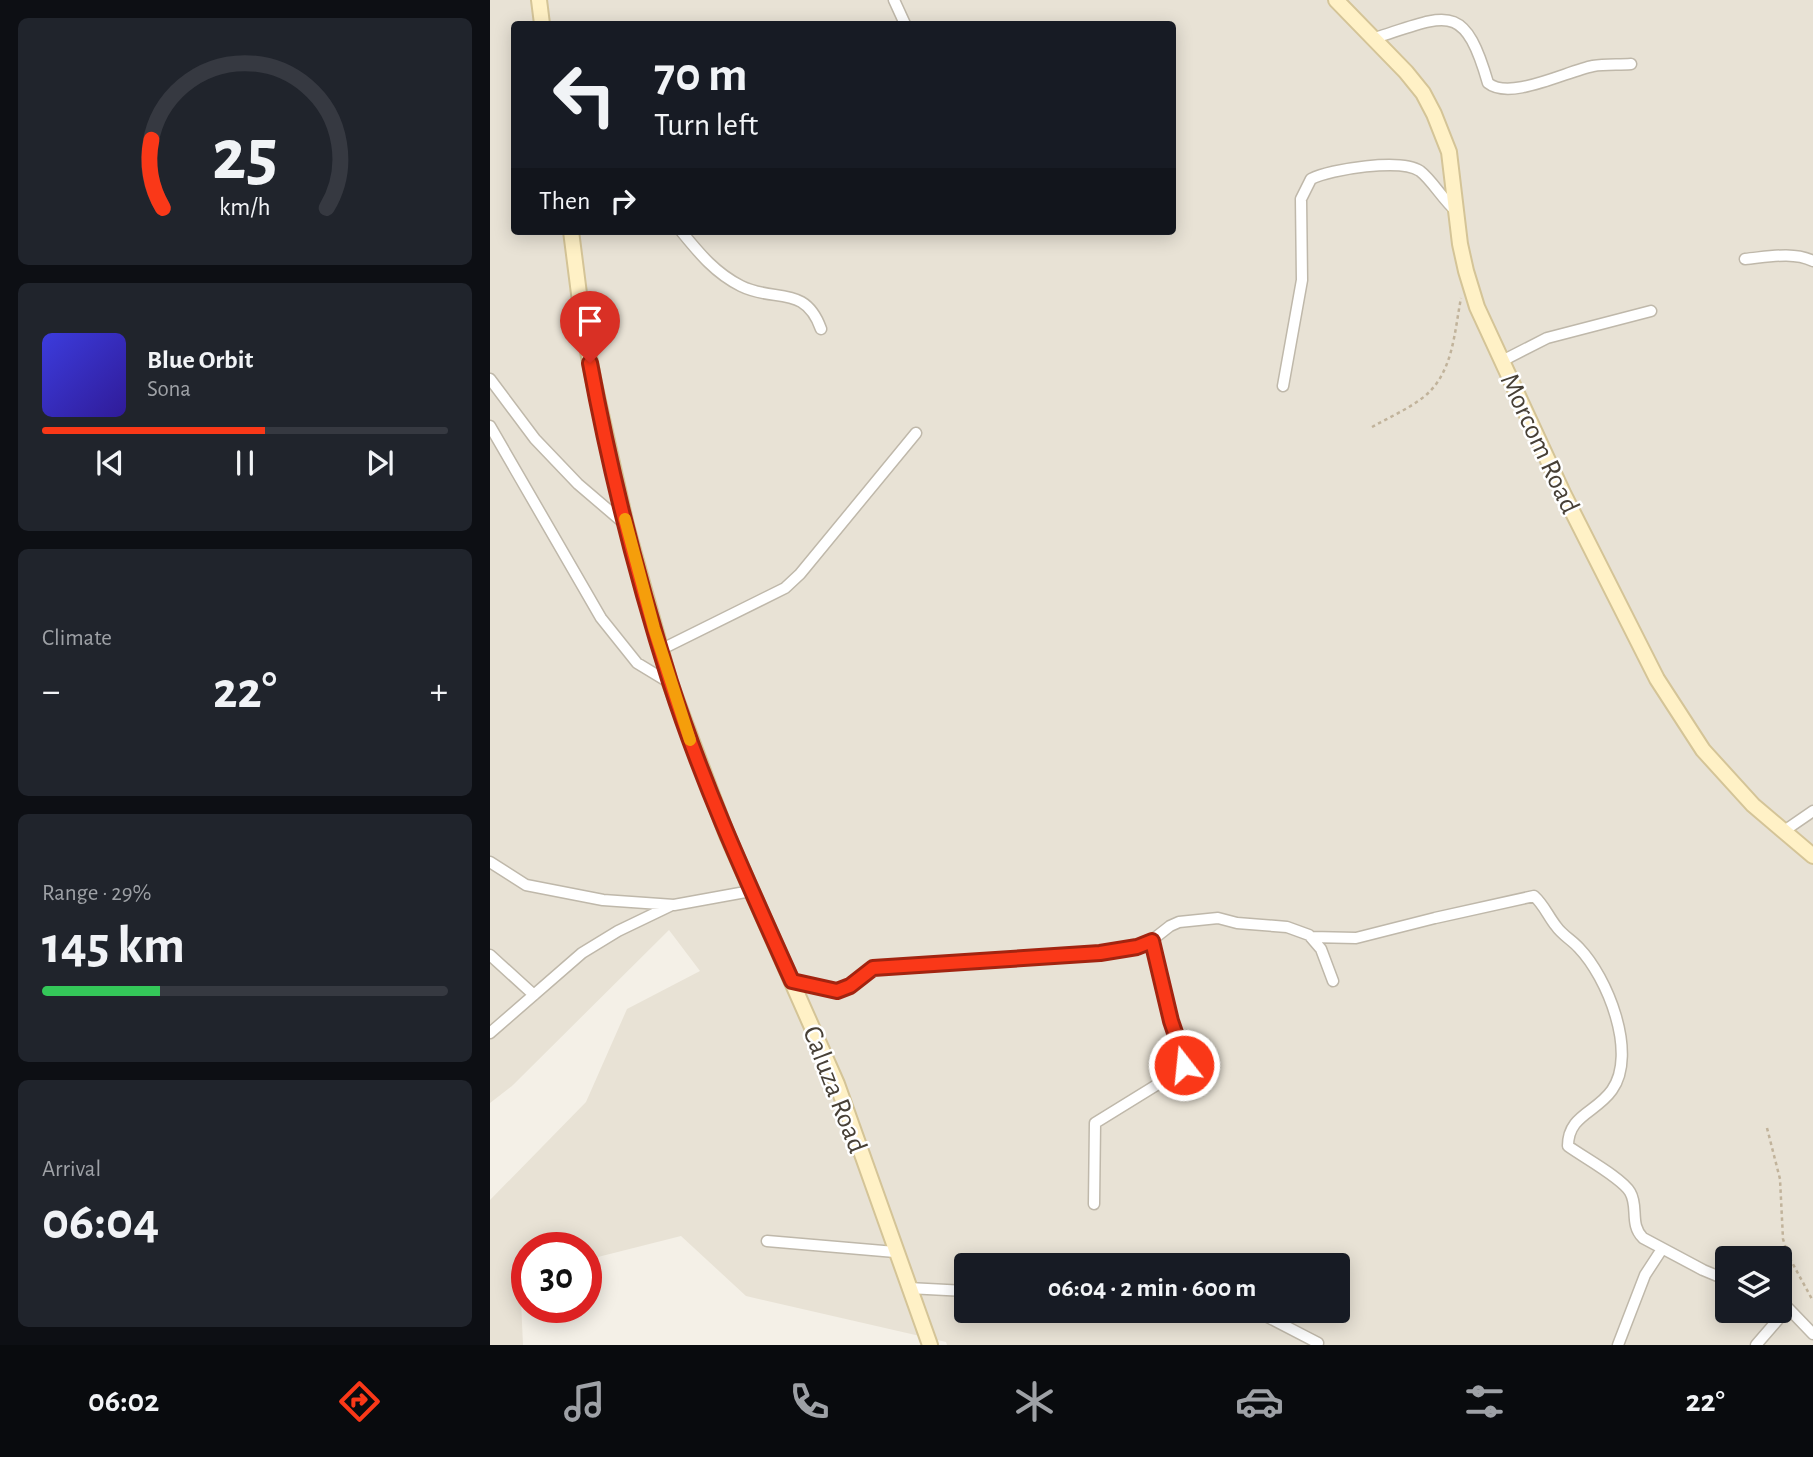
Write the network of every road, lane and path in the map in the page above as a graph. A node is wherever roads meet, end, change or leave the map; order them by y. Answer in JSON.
{"nodes":[{"id":1,"x":539,"y":0,"type":"edge"},
{"id":2,"x":894,"y":0,"type":"edge"},
{"id":3,"x":1336,"y":0,"type":"edge"},
{"id":4,"x":542,"y":21,"type":"edge"},
{"id":5,"x":904,"y":21,"type":"edge"},
{"id":6,"x":1375,"y":38,"type":"junction"},
{"id":7,"x":1631,"y":64,"type":"dead end"},
{"id":8,"x":1457,"y":212,"type":"junction"},
{"id":9,"x":572,"y":235,"type":"edge"},
{"id":10,"x":684,"y":235,"type":"edge"},
{"id":11,"x":1745,"y":258,"type":"dead end"},
{"id":12,"x":1813,"y":261,"type":"edge"},
{"id":13,"x":1461,"y":296,"type":"dead end"},
{"id":14,"x":1651,"y":311,"type":"dead end"},
{"id":15,"x":821,"y":329,"type":"dead end"},
{"id":16,"x":1502,"y":361,"type":"junction"},
{"id":17,"x":490,"y":379,"type":"edge"},
{"id":18,"x":1283,"y":386,"type":"dead end"},
{"id":19,"x":490,"y":426,"type":"edge"},
{"id":20,"x":1372,"y":427,"type":"dead end"},
{"id":21,"x":916,"y":433,"type":"dead end"},
{"id":22,"x":626,"y":525,"type":"junction"},
{"id":23,"x":660,"y":650,"type":"junction"},
{"id":24,"x":670,"y":683,"type":"junction"},
{"id":25,"x":1813,"y":811,"type":"edge"},
{"id":26,"x":1784,"y":831,"type":"junction"},
{"id":27,"x":1813,"y":856,"type":"edge"},
{"id":28,"x":490,"y":862,"type":"edge"},
{"id":29,"x":751,"y":891,"type":"junction"},
{"id":30,"x":674,"y":905,"type":"junction"},
{"id":31,"x":1311,"y":937,"type":"junction"},
{"id":32,"x":1152,"y":941,"type":"junction"},
{"id":33,"x":490,"y":955,"type":"edge"},
{"id":34,"x":792,"y":981,"type":"junction"},
{"id":35,"x":1333,"y":981,"type":"dead end"},
{"id":36,"x":534,"y":995,"type":"junction"},
{"id":37,"x":490,"y":1033,"type":"edge"},
{"id":38,"x":1767,"y":1128,"type":"dead end"},
{"id":39,"x":1094,"y":1204,"type":"dead end"},
{"id":40,"x":767,"y":1241,"type":"dead end"},
{"id":41,"x":1662,"y":1249,"type":"junction"},
{"id":42,"x":895,"y":1252,"type":"junction"},
{"id":43,"x":1715,"y":1274,"type":"edge"},
{"id":44,"x":908,"y":1288,"type":"junction"},
{"id":45,"x":954,"y":1291,"type":"edge"},
{"id":46,"x":1813,"y":1301,"type":"edge"},
{"id":47,"x":1792,"y":1313,"type":"edge"},
{"id":48,"x":1279,"y":1323,"type":"edge"},
{"id":49,"x":1771,"y":1323,"type":"edge"},
{"id":50,"x":1813,"y":1334,"type":"edge"},
{"id":51,"x":1318,"y":1343,"type":"dead end"},
{"id":52,"x":930,"y":1345,"type":"edge"},
{"id":53,"x":1618,"y":1345,"type":"edge"},
{"id":54,"x":1756,"y":1345,"type":"edge"}],
"edges":[{"from":1,"to":4,"type":"street"},
{"from":2,"to":5,"type":"street"},
{"from":3,"to":6,"type":"street","name":"Morcom Road"},
{"from":6,"to":7,"type":"street"},
{"from":6,"to":8,"type":"street","name":"Morcom Road"},
{"from":8,"to":16,"type":"street","name":"Morcom Road"},
{"from":8,"to":18,"type":"street"},
{"from":9,"to":22,"type":"street","name":"Caluza Road"},
{"from":10,"to":15,"type":"street"},
{"from":11,"to":12,"type":"street"},
{"from":13,"to":20,"type":"path"},
{"from":14,"to":16,"type":"street"},
{"from":16,"to":26,"type":"street","name":"Morcom Road"},
{"from":17,"to":22,"type":"street"},
{"from":19,"to":24,"type":"street"},
{"from":21,"to":23,"type":"street"},
{"from":22,"to":23,"type":"street","name":"Caluza Road"},
{"from":23,"to":24,"type":"street","name":"Caluza Road"},
{"from":24,"to":29,"type":"street","name":"Caluza Road"},
{"from":25,"to":26,"type":"street"},
{"from":26,"to":27,"type":"street","name":"Morcom Road"},
{"from":28,"to":30,"type":"street"},
{"from":29,"to":30,"type":"street"},
{"from":29,"to":34,"type":"street","name":"Caluza Road"},
{"from":30,"to":36,"type":"street"},
{"from":31,"to":32,"type":"street"},
{"from":31,"to":35,"type":"street"},
{"from":31,"to":41,"type":"street"},
{"from":32,"to":34,"type":"street"},
{"from":32,"to":39,"type":"street"},
{"from":33,"to":36,"type":"street"},
{"from":34,"to":42,"type":"street","name":"Caluza Road"},
{"from":36,"to":37,"type":"street"},
{"from":38,"to":46,"type":"path"},
{"from":40,"to":42,"type":"street"},
{"from":41,"to":43,"type":"street"},
{"from":41,"to":53,"type":"street"},
{"from":42,"to":44,"type":"street","name":"Caluza Road"},
{"from":44,"to":45,"type":"street"},
{"from":44,"to":52,"type":"street","name":"Caluza Road"},
{"from":47,"to":50,"type":"street"},
{"from":48,"to":51,"type":"street"},
{"from":49,"to":54,"type":"street"}]}
